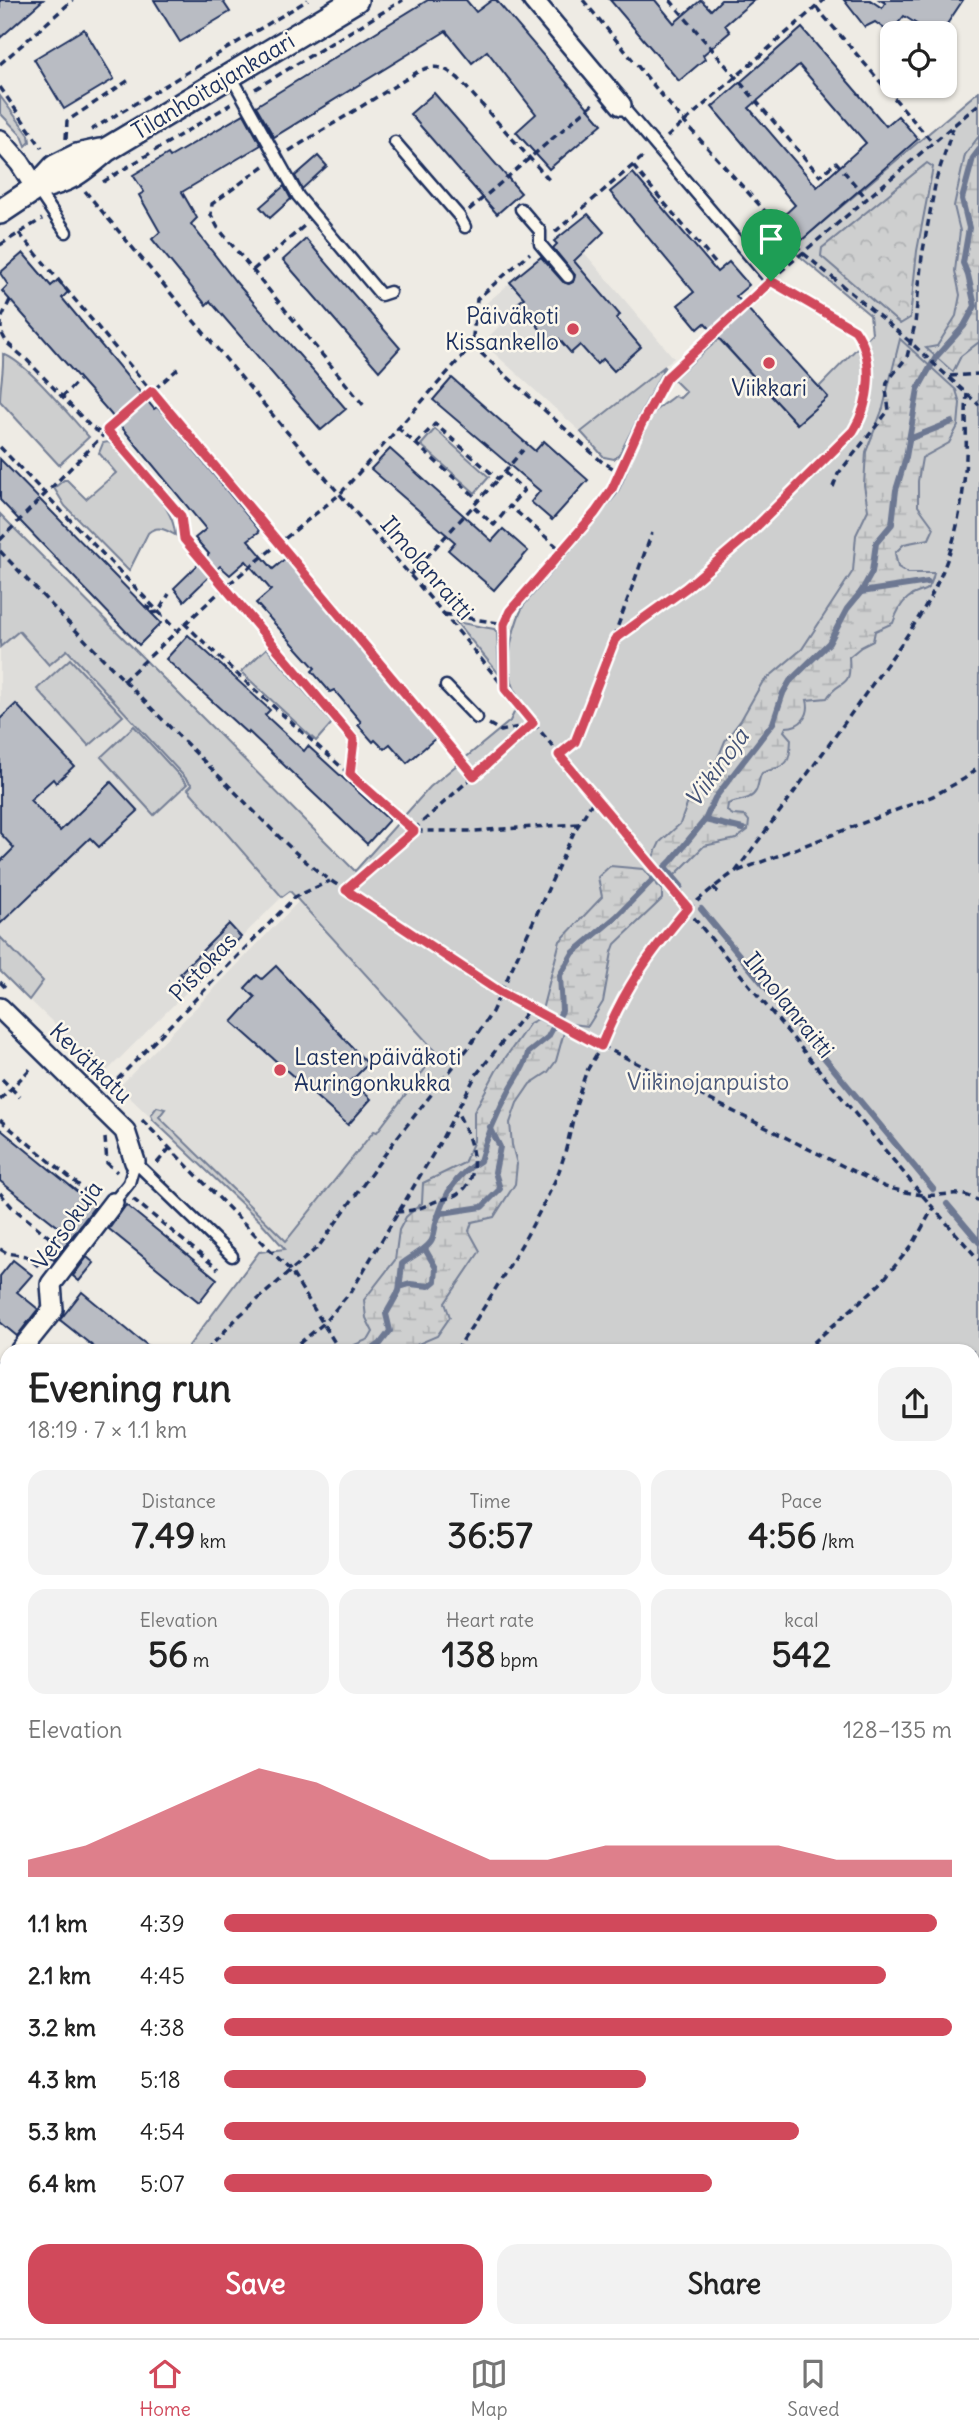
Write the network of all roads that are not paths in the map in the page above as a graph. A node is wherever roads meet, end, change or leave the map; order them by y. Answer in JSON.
{"nodes":[{"id":1,"x":356,"y":0,"type":"edge"},
{"id":2,"x":533,"y":0,"type":"edge"},
{"id":3,"x":230,"y":76,"type":"junction"},
{"id":4,"x":615,"y":97,"type":"joint"},
{"id":5,"x":0,"y":141,"type":"edge"},
{"id":6,"x":395,"y":142,"type":"dead end"},
{"id":7,"x":36,"y":188,"type":"junction"},
{"id":8,"x":521,"y":209,"type":"dead end"},
{"id":9,"x":0,"y":212,"type":"edge"},
{"id":10,"x":463,"y":222,"type":"road end"},
{"id":11,"x":66,"y":232,"type":"dead end"},
{"id":12,"x":568,"y":277,"type":"dead end"},
{"id":13,"x":771,"y":281,"type":"road end"},
{"id":14,"x":390,"y":292,"type":"dead end"},
{"id":15,"x":446,"y":686,"type":"dead end"},
{"id":16,"x":477,"y":718,"type":"road end"},
{"id":17,"x":0,"y":1008,"type":"edge"},
{"id":18,"x":135,"y":1162,"type":"junction"},
{"id":19,"x":114,"y":1201,"type":"joint"},
{"id":20,"x":232,"y":1256,"type":"dead end"},
{"id":21,"x":25,"y":1344,"type":"edge"}],
"edges":[{"from":1,"to":3,"type":"street","name":"Tilanhoitajankaari"},
{"from":2,"to":4,"type":"street"},
{"from":3,"to":7,"type":"street","name":"Tilanhoitajankaari"},
{"from":3,"to":14,"type":"lane"},
{"from":4,"to":13,"type":"lane"},
{"from":5,"to":7,"type":"street"},
{"from":6,"to":10,"type":"lane"},
{"from":7,"to":9,"type":"street","name":"Tilanhoitajankaari"},
{"from":7,"to":11,"type":"lane"},
{"from":8,"to":12,"type":"lane"},
{"from":15,"to":16,"type":"lane"},
{"from":17,"to":18,"type":"street","name":"Kevätkatu"},
{"from":18,"to":19,"type":"lane","name":"Versokuja"},
{"from":18,"to":20,"type":"lane"},
{"from":19,"to":21,"type":"street","name":"Versokuja"}]}
